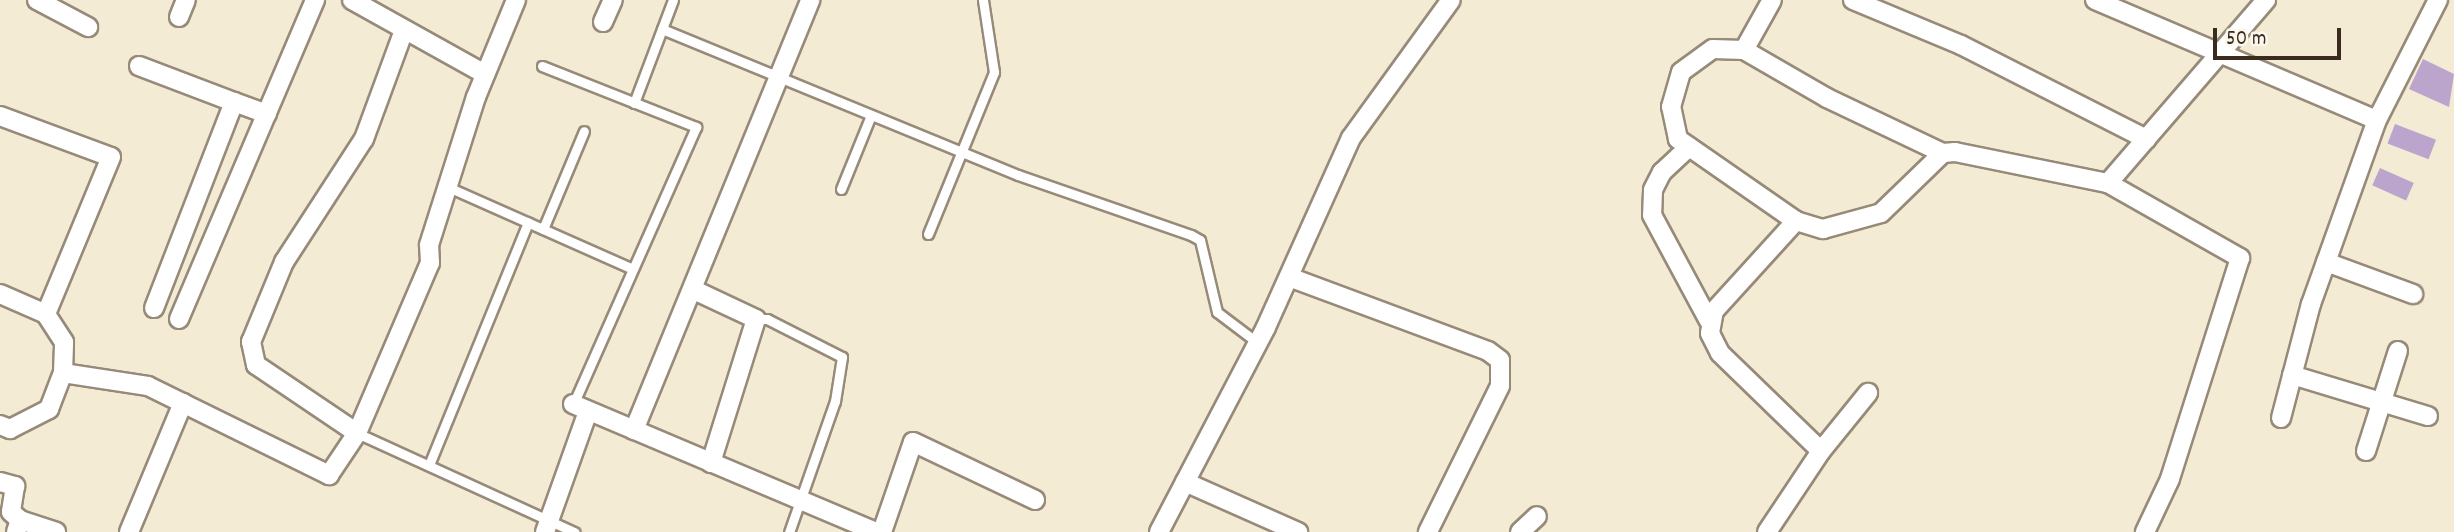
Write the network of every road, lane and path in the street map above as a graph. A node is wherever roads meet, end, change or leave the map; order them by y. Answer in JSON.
{"nodes":[{"id":1,"x":37,"y":0,"type":"edge"},
{"id":2,"x":186,"y":0,"type":"edge"},
{"id":3,"x":315,"y":0,"type":"edge"},
{"id":4,"x":352,"y":0,"type":"edge"},
{"id":5,"x":516,"y":0,"type":"edge"},
{"id":6,"x":612,"y":0,"type":"edge"},
{"id":7,"x":673,"y":0,"type":"edge"},
{"id":8,"x":810,"y":0,"type":"edge"},
{"id":9,"x":983,"y":0,"type":"edge"},
{"id":10,"x":1451,"y":0,"type":"edge"},
{"id":11,"x":1772,"y":0,"type":"edge"},
{"id":12,"x":1853,"y":0,"type":"edge"},
{"id":13,"x":2095,"y":0,"type":"edge"},
{"id":14,"x":2266,"y":0,"type":"edge"},
{"id":15,"x":2438,"y":0,"type":"edge"},
{"id":16,"x":179,"y":17,"type":"dead end"},
{"id":17,"x":604,"y":22,"type":"dead end"},
{"id":18,"x":88,"y":27,"type":"dead end"},
{"id":19,"x":662,"y":29,"type":"junction"},
{"id":20,"x":404,"y":30,"type":"junction"},
{"id":21,"x":1744,"y":50,"type":"junction"},
{"id":22,"x":2222,"y":51,"type":"junction"},
{"id":23,"x":139,"y":66,"type":"dead end"},
{"id":24,"x":542,"y":66,"type":"dead end"},
{"id":25,"x":485,"y":74,"type":"junction"},
{"id":26,"x":781,"y":78,"type":"junction"},
{"id":27,"x":234,"y":102,"type":"junction"},
{"id":28,"x":634,"y":103,"type":"junction"},
{"id":29,"x":267,"y":114,"type":"junction"},
{"id":30,"x":872,"y":115,"type":"junction"},
{"id":31,"x":0,"y":116,"type":"edge"},
{"id":32,"x":2377,"y":120,"type":"junction"},
{"id":33,"x":584,"y":131,"type":"dead end"},
{"id":34,"x":2146,"y":139,"type":"junction"},
{"id":35,"x":1689,"y":147,"type":"junction"},
{"id":36,"x":961,"y":152,"type":"junction"},
{"id":37,"x":1943,"y":153,"type":"junction"},
{"id":38,"x":2108,"y":183,"type":"junction"},
{"id":39,"x":447,"y":187,"type":"junction"},
{"id":40,"x":841,"y":189,"type":"dead end"},
{"id":41,"x":1796,"y":221,"type":"junction"},
{"id":42,"x":527,"y":222,"type":"junction"},
{"id":43,"x":543,"y":229,"type":"junction"},
{"id":44,"x":928,"y":234,"type":"dead end"},
{"id":45,"x":2326,"y":262,"type":"junction"},
{"id":46,"x":633,"y":269,"type":"junction"},
{"id":47,"x":1289,"y":277,"type":"junction"},
{"id":48,"x":694,"y":290,"type":"junction"},
{"id":49,"x":0,"y":294,"type":"edge"},
{"id":50,"x":2413,"y":294,"type":"dead end"},
{"id":51,"x":154,"y":308,"type":"dead end"},
{"id":52,"x":46,"y":314,"type":"junction"},
{"id":53,"x":179,"y":319,"type":"dead end"},
{"id":54,"x":756,"y":319,"type":"junction"},
{"id":55,"x":1709,"y":321,"type":"junction"},
{"id":56,"x":1258,"y":343,"type":"junction"},
{"id":57,"x":2398,"y":351,"type":"dead end"},
{"id":58,"x":63,"y":373,"type":"junction"},
{"id":59,"x":2292,"y":375,"type":"junction"},
{"id":60,"x":1868,"y":393,"type":"dead end"},
{"id":61,"x":2383,"y":401,"type":"junction"},
{"id":62,"x":183,"y":403,"type":"junction"},
{"id":63,"x":581,"y":407,"type":"junction"},
{"id":64,"x":2428,"y":415,"type":"dead end"},
{"id":65,"x":2281,"y":418,"type":"dead end"},
{"id":66,"x":0,"y":425,"type":"edge"},
{"id":67,"x":634,"y":430,"type":"junction"},
{"id":68,"x":357,"y":433,"type":"junction"},
{"id":69,"x":1821,"y":451,"type":"junction"},
{"id":70,"x":2366,"y":451,"type":"dead end"},
{"id":71,"x":711,"y":463,"type":"junction"},
{"id":72,"x":429,"y":465,"type":"junction"},
{"id":73,"x":0,"y":482,"type":"edge"},
{"id":74,"x":1185,"y":482,"type":"junction"},
{"id":75,"x":800,"y":500,"type":"junction"},
{"id":76,"x":1035,"y":500,"type":"dead end"},
{"id":77,"x":1537,"y":516,"type":"dead end"},
{"id":78,"x":547,"y":525,"type":"edge"},
{"id":79,"x":18,"y":526,"type":"edge"},
{"id":80,"x":56,"y":532,"type":"edge"},
{"id":81,"x":129,"y":532,"type":"edge"},
{"id":82,"x":574,"y":532,"type":"edge"},
{"id":83,"x":789,"y":532,"type":"edge"},
{"id":84,"x":876,"y":532,"type":"edge"},
{"id":85,"x":882,"y":532,"type":"edge"},
{"id":86,"x":1159,"y":532,"type":"edge"},
{"id":87,"x":1297,"y":532,"type":"edge"},
{"id":88,"x":1428,"y":532,"type":"edge"},
{"id":89,"x":1520,"y":532,"type":"edge"},
{"id":90,"x":1767,"y":532,"type":"edge"},
{"id":91,"x":2145,"y":532,"type":"edge"}],
"edges":[{"from":1,"to":18,"type":"street"},
{"from":2,"to":16,"type":"street"},
{"from":3,"to":29,"type":"street"},
{"from":4,"to":20,"type":"street"},
{"from":5,"to":25,"type":"street"},
{"from":6,"to":17,"type":"street"},
{"from":7,"to":19,"type":"lane"},
{"from":8,"to":26,"type":"street"},
{"from":9,"to":36,"type":"lane"},
{"from":10,"to":47,"type":"street"},
{"from":11,"to":21,"type":"street"},
{"from":12,"to":34,"type":"street"},
{"from":13,"to":22,"type":"street"},
{"from":14,"to":22,"type":"street"},
{"from":15,"to":32,"type":"street"},
{"from":19,"to":26,"type":"lane"},
{"from":19,"to":28,"type":"lane"},
{"from":20,"to":25,"type":"street"},
{"from":20,"to":68,"type":"street"},
{"from":21,"to":35,"type":"street"},
{"from":21,"to":37,"type":"street"},
{"from":22,"to":32,"type":"street"},
{"from":22,"to":34,"type":"street"},
{"from":23,"to":27,"type":"street"},
{"from":24,"to":28,"type":"lane"},
{"from":25,"to":39,"type":"street"},
{"from":26,"to":30,"type":"lane"},
{"from":26,"to":48,"type":"street"},
{"from":27,"to":29,"type":"street"},
{"from":27,"to":51,"type":"street"},
{"from":28,"to":46,"type":"lane"},
{"from":29,"to":53,"type":"street"},
{"from":30,"to":36,"type":"lane"},
{"from":30,"to":40,"type":"lane"},
{"from":31,"to":52,"type":"street"},
{"from":32,"to":45,"type":"street"},
{"from":33,"to":43,"type":"lane"},
{"from":34,"to":38,"type":"street"},
{"from":35,"to":41,"type":"street"},
{"from":35,"to":55,"type":"street"},
{"from":36,"to":44,"type":"lane"},
{"from":36,"to":56,"type":"lane"},
{"from":37,"to":38,"type":"street"},
{"from":37,"to":41,"type":"street"},
{"from":38,"to":91,"type":"street"},
{"from":39,"to":42,"type":"lane"},
{"from":39,"to":68,"type":"street"},
{"from":41,"to":55,"type":"street"},
{"from":42,"to":43,"type":"lane"},
{"from":42,"to":72,"type":"lane"},
{"from":43,"to":46,"type":"lane"},
{"from":45,"to":50,"type":"street"},
{"from":45,"to":59,"type":"street"},
{"from":46,"to":63,"type":"lane"},
{"from":47,"to":56,"type":"street"},
{"from":47,"to":88,"type":"street"},
{"from":48,"to":54,"type":"street"},
{"from":48,"to":67,"type":"street"},
{"from":49,"to":52,"type":"street"},
{"from":52,"to":58,"type":"street"},
{"from":54,"to":71,"type":"street"},
{"from":54,"to":75,"type":"lane"},
{"from":55,"to":69,"type":"street"},
{"from":56,"to":74,"type":"street"},
{"from":57,"to":61,"type":"street"},
{"from":58,"to":62,"type":"street"},
{"from":58,"to":66,"type":"street"},
{"from":59,"to":61,"type":"street"},
{"from":59,"to":65,"type":"street"},
{"from":60,"to":69,"type":"street"},
{"from":61,"to":64,"type":"street"},
{"from":61,"to":70,"type":"street"},
{"from":62,"to":68,"type":"street"},
{"from":62,"to":81,"type":"street"},
{"from":63,"to":67,"type":"street"},
{"from":63,"to":78,"type":"street"},
{"from":67,"to":71,"type":"street"},
{"from":68,"to":72,"type":"lane"},
{"from":69,"to":90,"type":"street"},
{"from":71,"to":75,"type":"street"},
{"from":72,"to":78,"type":"lane"},
{"from":73,"to":79,"type":"street"},
{"from":74,"to":86,"type":"street"},
{"from":74,"to":87,"type":"street"},
{"from":75,"to":83,"type":"lane"},
{"from":75,"to":84,"type":"street"},
{"from":76,"to":85,"type":"street"},
{"from":77,"to":89,"type":"street"},
{"from":78,"to":82,"type":"lane"},
{"from":79,"to":80,"type":"street"}]}
